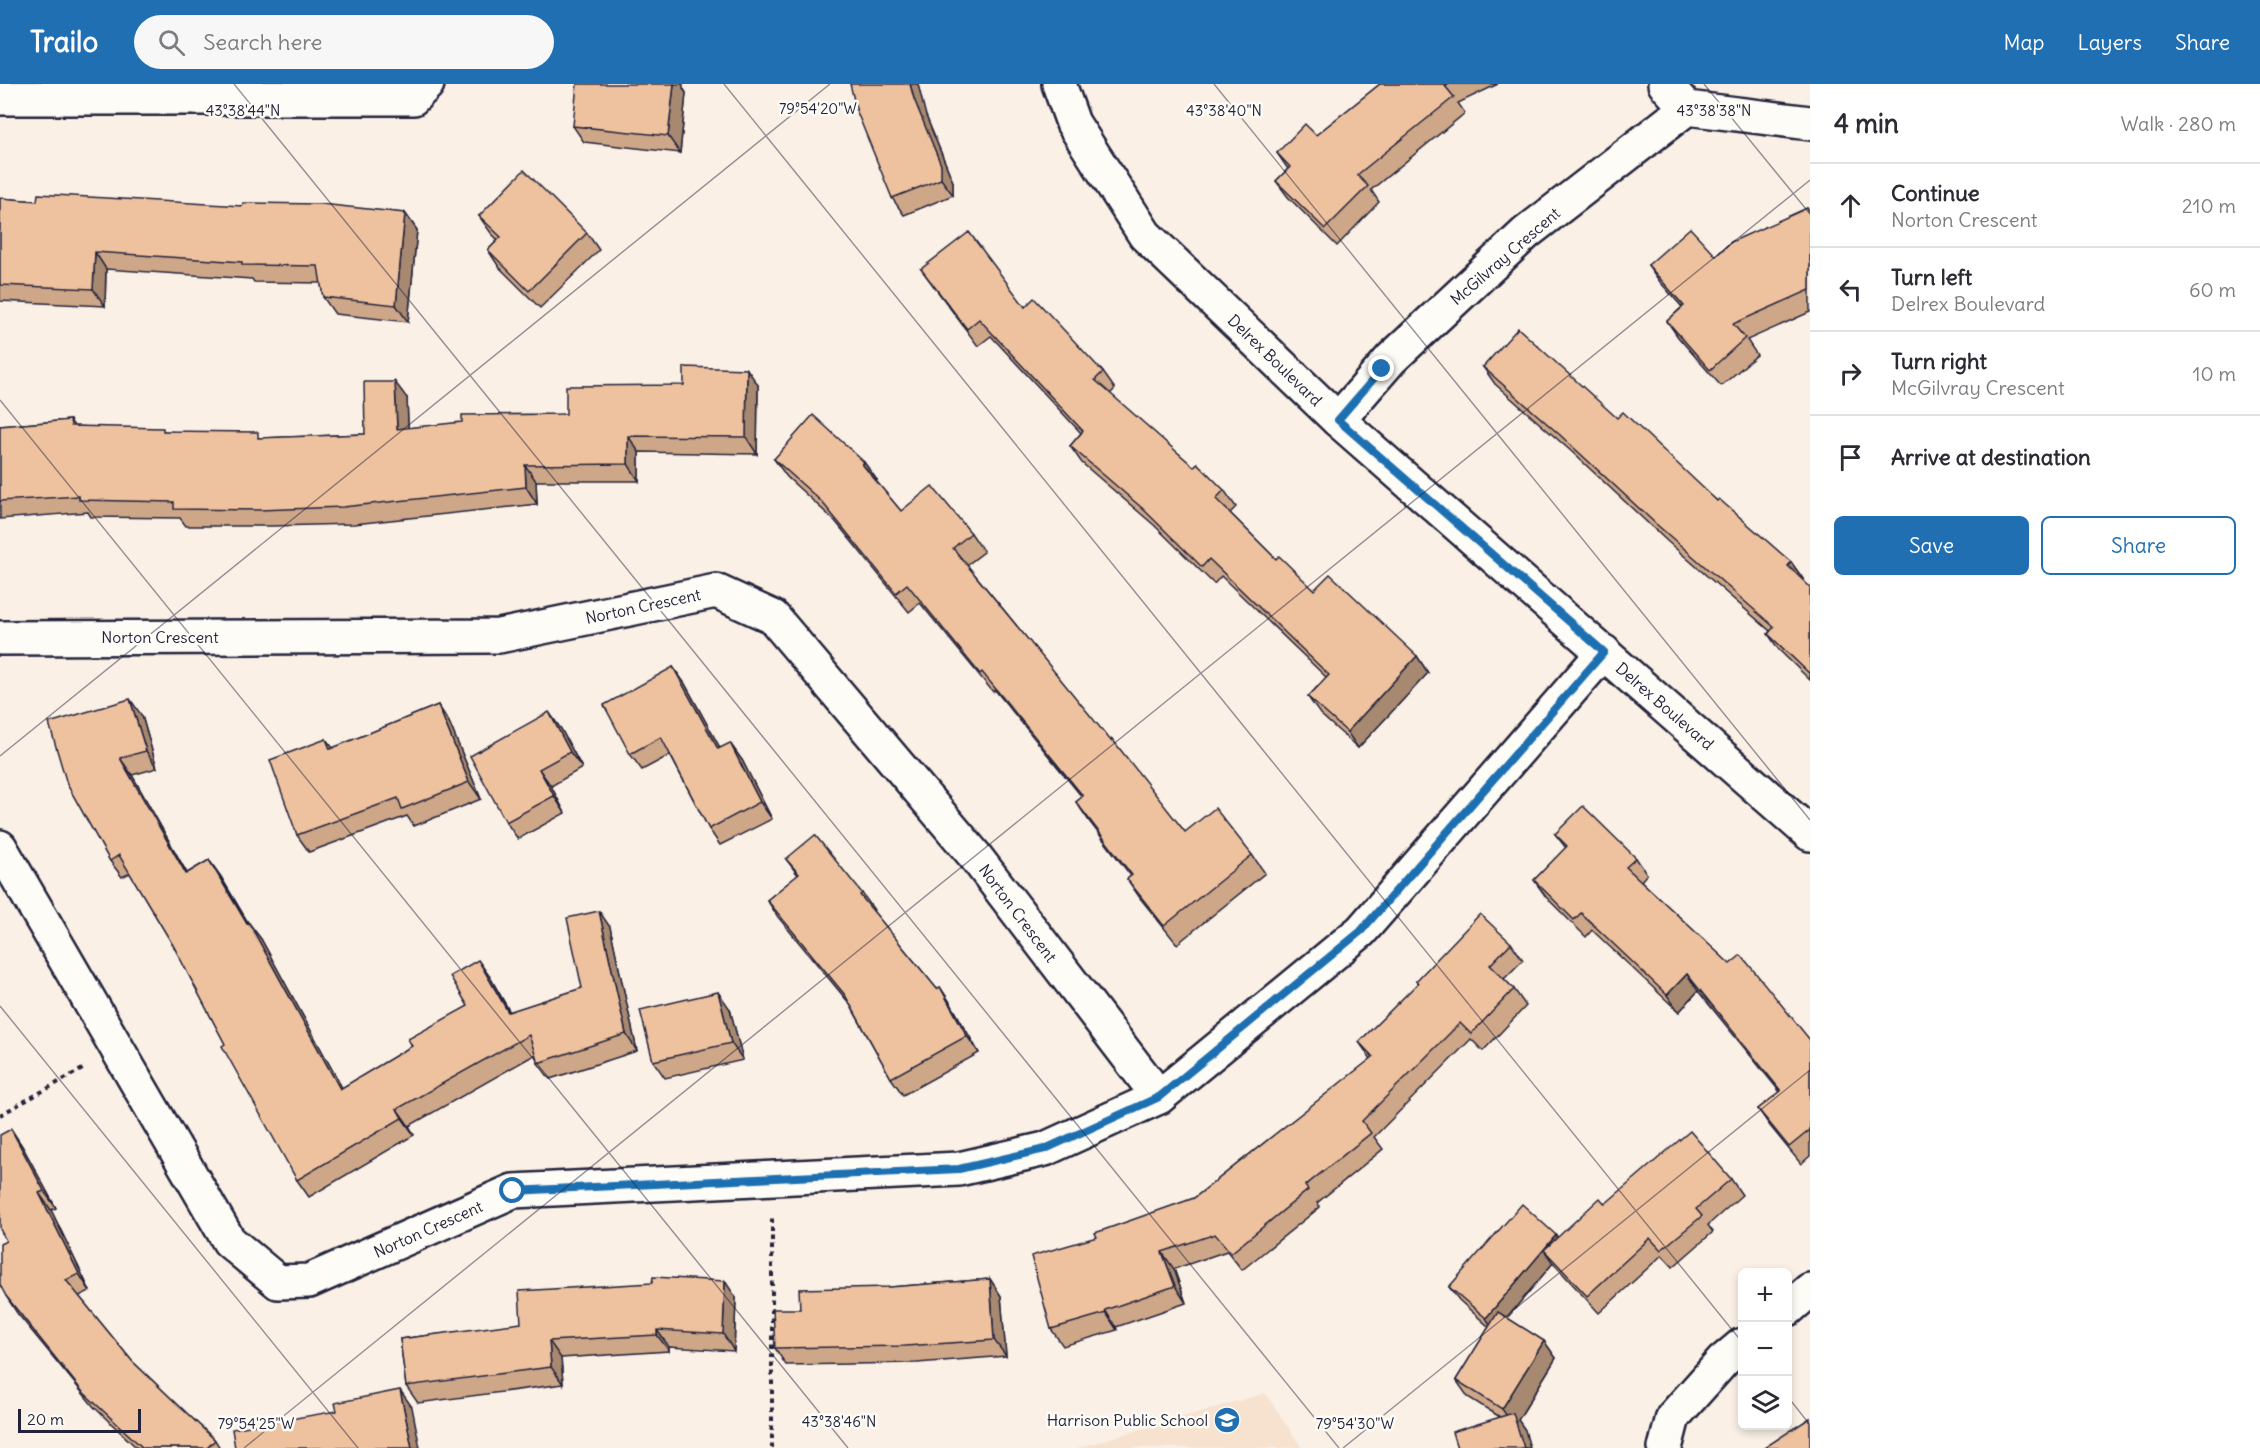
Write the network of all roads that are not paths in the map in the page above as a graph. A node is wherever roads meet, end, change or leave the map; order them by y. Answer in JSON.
{"nodes":[{"id":1,"x":427,"y":84,"type":"edge"},
{"id":2,"x":1059,"y":84,"type":"edge"},
{"id":3,"x":1665,"y":84,"type":"edge"},
{"id":4,"x":0,"y":98,"type":"edge"},
{"id":5,"x":1687,"y":108,"type":"junction"},
{"id":6,"x":1810,"y":123,"type":"edge"},
{"id":7,"x":1338,"y":420,"type":"junction"},
{"id":8,"x":0,"y":638,"type":"edge"},
{"id":9,"x":1604,"y":652,"type":"junction"},
{"id":10,"x":1810,"y":834,"type":"edge"},
{"id":11,"x":0,"y":847,"type":"edge"},
{"id":12,"x":1159,"y":1097,"type":"junction"},
{"id":13,"x":1810,"y":1290,"type":"edge"},
{"id":14,"x":1792,"y":1306,"type":"edge"},
{"id":15,"x":1738,"y":1349,"type":"edge"},
{"id":16,"x":1665,"y":1448,"type":"edge"}],
"edges":[{"from":1,"to":4,"type":"street"},
{"from":2,"to":7,"type":"street","name":"Delrex Boulevard"},
{"from":3,"to":5,"type":"street"},
{"from":5,"to":6,"type":"street"},
{"from":5,"to":7,"type":"street","name":"McGilvray Crescent"},
{"from":7,"to":9,"type":"street","name":"Delrex Boulevard"},
{"from":8,"to":12,"type":"street","name":"Norton Crescent"},
{"from":9,"to":10,"type":"street","name":"Delrex Boulevard"},
{"from":9,"to":12,"type":"street","name":"Norton Crescent"},
{"from":11,"to":12,"type":"street","name":"Norton Crescent"},
{"from":13,"to":14,"type":"street"},
{"from":15,"to":16,"type":"street"}]}
